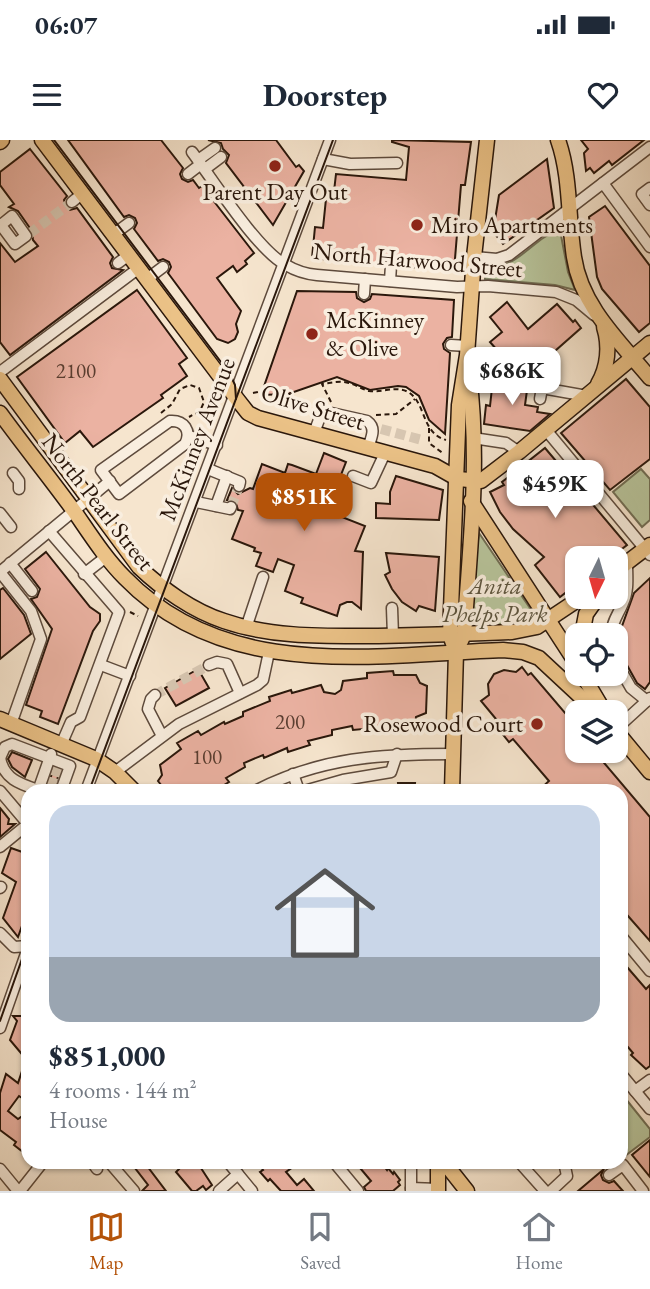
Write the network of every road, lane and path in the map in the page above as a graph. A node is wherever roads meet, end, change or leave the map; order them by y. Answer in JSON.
{"nodes":[{"id":1,"x":42,"y":140,"type":"edge"},
{"id":2,"x":330,"y":140,"type":"edge"},
{"id":3,"x":487,"y":140,"type":"edge"},
{"id":4,"x":558,"y":140,"type":"edge"},
{"id":5,"x":650,"y":147,"type":"edge"},
{"id":6,"x":218,"y":153,"type":"dead end"},
{"id":7,"x":323,"y":159,"type":"junction"},
{"id":8,"x":199,"y":161,"type":"junction"},
{"id":9,"x":397,"y":163,"type":"dead end"},
{"id":10,"x":188,"y":174,"type":"dead end"},
{"id":11,"x":603,"y":183,"type":"junction"},
{"id":12,"x":650,"y":188,"type":"edge"},
{"id":13,"x":650,"y":205,"type":"edge"},
{"id":14,"x":568,"y":209,"type":"junction"},
{"id":15,"x":129,"y":223,"type":"dead end"},
{"id":16,"x":0,"y":224,"type":"edge"},
{"id":17,"x":114,"y":234,"type":"junction"},
{"id":18,"x":27,"y":235,"type":"dead end"},
{"id":19,"x":650,"y":247,"type":"edge"},
{"id":20,"x":474,"y":257,"type":"junction"},
{"id":21,"x":285,"y":265,"type":"junction"},
{"id":22,"x":391,"y":265,"type":"dead end"},
{"id":23,"x":163,"y":267,"type":"dead end"},
{"id":24,"x":143,"y":274,"type":"junction"},
{"id":25,"x":365,"y":279,"type":"junction"},
{"id":26,"x":390,"y":281,"type":"junction"},
{"id":27,"x":471,"y":287,"type":"junction"},
{"id":28,"x":364,"y":294,"type":"dead end"},
{"id":29,"x":602,"y":321,"type":"junction"},
{"id":30,"x":650,"y":343,"type":"edge"},
{"id":31,"x":451,"y":345,"type":"dead end"},
{"id":32,"x":467,"y":351,"type":"junction"},
{"id":33,"x":632,"y":357,"type":"junction"},
{"id":34,"x":0,"y":372,"type":"edge"},
{"id":35,"x":650,"y":378,"type":"edge"},
{"id":36,"x":0,"y":379,"type":"edge"},
{"id":37,"x":262,"y":391,"type":"dead end"},
{"id":38,"x":591,"y":392,"type":"junction"},
{"id":39,"x":253,"y":393,"type":"dead end"},
{"id":40,"x":235,"y":397,"type":"junction"},
{"id":41,"x":415,"y":398,"type":"junction"},
{"id":42,"x":540,"y":399,"type":"dead end"},
{"id":43,"x":333,"y":403,"type":"dead end"},
{"id":44,"x":309,"y":410,"type":"tunnel mouth"},
{"id":45,"x":367,"y":412,"type":"dead end"},
{"id":46,"x":0,"y":413,"type":"edge"},
{"id":47,"x":161,"y":413,"type":"dead end"},
{"id":48,"x":323,"y":414,"type":"junction"},
{"id":49,"x":188,"y":418,"type":"dead end"},
{"id":50,"x":429,"y":428,"type":"junction"},
{"id":51,"x":547,"y":430,"type":"junction"},
{"id":52,"x":314,"y":433,"type":"junction"},
{"id":53,"x":189,"y":436,"type":"junction"},
{"id":54,"x":473,"y":438,"type":"junction"},
{"id":55,"x":441,"y":439,"type":"dead end"},
{"id":56,"x":217,"y":445,"type":"junction"},
{"id":57,"x":368,"y":448,"type":"junction"},
{"id":58,"x":528,"y":449,"type":"junction"},
{"id":59,"x":385,"y":453,"type":"junction"},
{"id":60,"x":444,"y":454,"type":"dead end"},
{"id":61,"x":208,"y":469,"type":"junction"},
{"id":62,"x":13,"y":473,"type":"dead end"},
{"id":63,"x":227,"y":476,"type":"junction"},
{"id":64,"x":353,"y":476,"type":"dead end"},
{"id":65,"x":470,"y":480,"type":"junction"},
{"id":66,"x":110,"y":481,"type":"junction"},
{"id":67,"x":239,"y":486,"type":"dead end"},
{"id":68,"x":595,"y":488,"type":"junction"},
{"id":69,"x":19,"y":489,"type":"dead end"},
{"id":70,"x":585,"y":496,"type":"dead end"},
{"id":71,"x":89,"y":498,"type":"junction"},
{"id":72,"x":471,"y":501,"type":"junction"},
{"id":73,"x":195,"y":502,"type":"junction"},
{"id":74,"x":216,"y":506,"type":"junction"},
{"id":75,"x":231,"y":507,"type":"dead end"},
{"id":76,"x":73,"y":510,"type":"junction"},
{"id":77,"x":0,"y":513,"type":"edge"},
{"id":78,"x":11,"y":527,"type":"dead end"},
{"id":79,"x":49,"y":531,"type":"junction"},
{"id":80,"x":648,"y":549,"type":"edge"},
{"id":81,"x":106,"y":556,"type":"junction"},
{"id":82,"x":10,"y":563,"type":"junction"},
{"id":83,"x":628,"y":564,"type":"edge"},
{"id":84,"x":0,"y":572,"type":"edge"},
{"id":85,"x":84,"y":573,"type":"junction"},
{"id":86,"x":262,"y":577,"type":"dead end"},
{"id":87,"x":163,"y":587,"type":"junction"},
{"id":88,"x":32,"y":591,"type":"dead end"},
{"id":89,"x":156,"y":606,"type":"junction"},
{"id":90,"x":392,"y":608,"type":"dead end"},
{"id":91,"x":565,"y":609,"type":"edge"},
{"id":92,"x":125,"y":610,"type":"dead end"},
{"id":93,"x":138,"y":616,"type":"dead end"},
{"id":94,"x":549,"y":620,"type":"junction"},
{"id":95,"x":246,"y":628,"type":"junction"},
{"id":96,"x":457,"y":634,"type":"junction"},
{"id":97,"x":393,"y":636,"type":"junction"},
{"id":98,"x":565,"y":646,"type":"edge"},
{"id":99,"x":269,"y":652,"type":"junction"},
{"id":100,"x":456,"y":652,"type":"junction"},
{"id":101,"x":100,"y":664,"type":"junction"},
{"id":102,"x":209,"y":665,"type":"dead end"},
{"id":103,"x":130,"y":676,"type":"junction"},
{"id":104,"x":628,"y":683,"type":"edge"},
{"id":105,"x":240,"y":693,"type":"junction"},
{"id":106,"x":155,"y":695,"type":"dead end"},
{"id":107,"x":585,"y":700,"type":"edge"},
{"id":108,"x":648,"y":700,"type":"edge"},
{"id":109,"x":628,"y":719,"type":"edge"},
{"id":110,"x":3,"y":721,"type":"edge"},
{"id":111,"x":162,"y":736,"type":"junction"},
{"id":112,"x":58,"y":744,"type":"junction"},
{"id":113,"x":628,"y":745,"type":"edge"},
{"id":114,"x":397,"y":754,"type":"junction"},
{"id":115,"x":454,"y":754,"type":"junction"},
{"id":116,"x":0,"y":758,"type":"edge"},
{"id":117,"x":98,"y":760,"type":"junction"},
{"id":118,"x":316,"y":767,"type":"junction"},
{"id":119,"x":115,"y":772,"type":"junction"},
{"id":120,"x":650,"y":772,"type":"edge"},
{"id":121,"x":293,"y":774,"type":"junction"},
{"id":122,"x":52,"y":779,"type":"edge"},
{"id":123,"x":89,"y":784,"type":"edge"},
{"id":124,"x":127,"y":784,"type":"edge"},
{"id":125,"x":271,"y":784,"type":"edge"},
{"id":126,"x":297,"y":784,"type":"edge"},
{"id":127,"x":321,"y":784,"type":"edge"},
{"id":128,"x":326,"y":784,"type":"edge"},
{"id":129,"x":452,"y":784,"type":"edge"},
{"id":130,"x":0,"y":791,"type":"edge"},
{"id":131,"x":21,"y":814,"type":"edge"},
{"id":132,"x":21,"y":824,"type":"edge"},
{"id":133,"x":0,"y":847,"type":"edge"},
{"id":134,"x":0,"y":933,"type":"edge"},
{"id":135,"x":628,"y":944,"type":"edge"},
{"id":136,"x":21,"y":947,"type":"edge"},
{"id":137,"x":21,"y":967,"type":"edge"},
{"id":138,"x":650,"y":971,"type":"edge"},
{"id":139,"x":0,"y":1028,"type":"edge"},
{"id":140,"x":650,"y":1080,"type":"edge"},
{"id":141,"x":628,"y":1082,"type":"edge"},
{"id":142,"x":635,"y":1091,"type":"junction"},
{"id":143,"x":650,"y":1109,"type":"edge"},
{"id":144,"x":0,"y":1168,"type":"edge"},
{"id":145,"x":37,"y":1169,"type":"edge"},
{"id":146,"x":115,"y":1169,"type":"edge"},
{"id":147,"x":234,"y":1169,"type":"edge"},
{"id":148,"x":340,"y":1169,"type":"edge"},
{"id":149,"x":411,"y":1169,"type":"edge"},
{"id":150,"x":438,"y":1169,"type":"edge"},
{"id":151,"x":454,"y":1169,"type":"edge"},
{"id":152,"x":455,"y":1169,"type":"edge"},
{"id":153,"x":525,"y":1169,"type":"edge"},
{"id":154,"x":566,"y":1169,"type":"edge"},
{"id":155,"x":618,"y":1169,"type":"edge"},
{"id":156,"x":626,"y":1169,"type":"edge"},
{"id":157,"x":238,"y":1174,"type":"junction"},
{"id":158,"x":610,"y":1175,"type":"dead end"},
{"id":159,"x":411,"y":1190,"type":"edge"},
{"id":160,"x":438,"y":1190,"type":"edge"},
{"id":161,"x":19,"y":1191,"type":"edge"},
{"id":162,"x":134,"y":1191,"type":"edge"},
{"id":163,"x":219,"y":1191,"type":"edge"},
{"id":164,"x":252,"y":1191,"type":"edge"},
{"id":165,"x":358,"y":1191,"type":"edge"},
{"id":166,"x":453,"y":1191,"type":"edge"},
{"id":167,"x":467,"y":1191,"type":"edge"},
{"id":168,"x":545,"y":1191,"type":"edge"},
{"id":169,"x":551,"y":1191,"type":"edge"},
{"id":170,"x":643,"y":1191,"type":"edge"}],
"edges":[{"from":1,"to":17,"type":"main road","name":"Olive Street"},
{"from":2,"to":7,"type":"street","name":"McKinney Avenue"},
{"from":3,"to":20,"type":"main road"},
{"from":4,"to":14,"type":"main road"},
{"from":5,"to":11,"type":"street"},
{"from":6,"to":8,"type":"street"},
{"from":7,"to":9,"type":"street"},
{"from":7,"to":21,"type":"street","name":"McKinney Avenue"},
{"from":8,"to":10,"type":"street"},
{"from":8,"to":21,"type":"street","name":"North Harwood Street"},
{"from":11,"to":14,"type":"street"},
{"from":11,"to":19,"type":"street"},
{"from":12,"to":13,"type":"street"},
{"from":14,"to":20,"type":"street"},
{"from":14,"to":29,"type":"main road"},
{"from":15,"to":17,"type":"street"},
{"from":16,"to":18,"type":"street"},
{"from":17,"to":24,"type":"main road","name":"Olive Street"},
{"from":20,"to":27,"type":"main road"},
{"from":21,"to":25,"type":"street","name":"North Harwood Street"},
{"from":21,"to":40,"type":"street","name":"McKinney Avenue"},
{"from":22,"to":26,"type":"street"},
{"from":23,"to":24,"type":"street"},
{"from":24,"to":34,"type":"street"},
{"from":24,"to":40,"type":"main road","name":"Olive Street"},
{"from":25,"to":26,"type":"street","name":"North Harwood Street"},
{"from":25,"to":28,"type":"street"},
{"from":26,"to":27,"type":"street","name":"North Harwood Street"},
{"from":27,"to":29,"type":"street","name":"North Harwood Street"},
{"from":27,"to":32,"type":"main road"},
{"from":29,"to":33,"type":"main road"},
{"from":29,"to":38,"type":"main road"},
{"from":30,"to":33,"type":"main road"},
{"from":31,"to":32,"type":"street"},
{"from":32,"to":54,"type":"main road"},
{"from":32,"to":65,"type":"main road"},
{"from":33,"to":35,"type":"main road"},
{"from":33,"to":38,"type":"main road"},
{"from":36,"to":71,"type":"main road","name":"North Pearl Street"},
{"from":37,"to":39,"type":"path"},
{"from":38,"to":42,"type":"street"},
{"from":38,"to":51,"type":"main road"},
{"from":40,"to":52,"type":"main road","name":"Olive Street"},
{"from":40,"to":56,"type":"street","name":"McKinney Avenue"},
{"from":41,"to":43,"type":"path"},
{"from":41,"to":45,"type":"path"},
{"from":41,"to":50,"type":"path"},
{"from":44,"to":48,"type":"street"},
{"from":46,"to":76,"type":"main road","name":"North Pearl Street"},
{"from":47,"to":49,"type":"path"},
{"from":48,"to":52,"type":"street"},
{"from":48,"to":57,"type":"street"},
{"from":50,"to":55,"type":"path"},
{"from":50,"to":60,"type":"path"},
{"from":51,"to":58,"type":"main road"},
{"from":51,"to":68,"type":"street"},
{"from":52,"to":57,"type":"main road","name":"Olive Street"},
{"from":53,"to":56,"type":"street"},
{"from":53,"to":66,"type":"street"},
{"from":53,"to":66,"type":"street"},
{"from":54,"to":58,"type":"street"},
{"from":54,"to":65,"type":"main road"},
{"from":56,"to":61,"type":"street","name":"McKinney Avenue"},
{"from":57,"to":59,"type":"main road","name":"Olive Street"},
{"from":58,"to":65,"type":"main road"},
{"from":59,"to":64,"type":"street"},
{"from":59,"to":65,"type":"main road","name":"Olive Street"},
{"from":61,"to":63,"type":"street"},
{"from":61,"to":73,"type":"street","name":"McKinney Avenue"},
{"from":62,"to":69,"type":"street"},
{"from":63,"to":67,"type":"street"},
{"from":63,"to":74,"type":"street"},
{"from":65,"to":72,"type":"main road"},
{"from":65,"to":72,"type":"main road"},
{"from":65,"to":96,"type":"main road"},
{"from":66,"to":71,"type":"street"},
{"from":68,"to":70,"type":"street"},
{"from":68,"to":80,"type":"street"},
{"from":71,"to":76,"type":"street"},
{"from":71,"to":87,"type":"main road","name":"North Pearl Street"},
{"from":72,"to":94,"type":"main road"},
{"from":72,"to":96,"type":"main road"},
{"from":73,"to":74,"type":"street"},
{"from":73,"to":87,"type":"street","name":"McKinney Avenue"},
{"from":74,"to":75,"type":"street"},
{"from":76,"to":79,"type":"street"},
{"from":76,"to":81,"type":"main road","name":"North Pearl Street"},
{"from":77,"to":78,"type":"street"},
{"from":79,"to":82,"type":"street"},
{"from":79,"to":85,"type":"street"},
{"from":80,"to":83,"type":"main road"},
{"from":81,"to":85,"type":"street"},
{"from":81,"to":89,"type":"main road","name":"North Pearl Street"},
{"from":82,"to":84,"type":"street"},
{"from":82,"to":88,"type":"street"},
{"from":84,"to":110,"type":"street"},
{"from":85,"to":101,"type":"street"},
{"from":86,"to":95,"type":"street"},
{"from":87,"to":89,"type":"street","name":"McKinney Avenue"},
{"from":87,"to":95,"type":"main road","name":"North Pearl Street"},
{"from":89,"to":99,"type":"main road","name":"North Pearl Street"},
{"from":89,"to":103,"type":"street","name":"McKinney Avenue"},
{"from":90,"to":97,"type":"street"},
{"from":91,"to":94,"type":"main road","name":"North Pearl Street"},
{"from":92,"to":93,"type":"path"},
{"from":94,"to":96,"type":"main road","name":"North Pearl Street"},
{"from":94,"to":98,"type":"main road"},
{"from":95,"to":97,"type":"main road","name":"North Pearl Street"},
{"from":96,"to":97,"type":"main road","name":"North Pearl Street"},
{"from":96,"to":100,"type":"main road"},
{"from":99,"to":100,"type":"main road","name":"North Pearl Street"},
{"from":99,"to":105,"type":"street"},
{"from":100,"to":107,"type":"main road","name":"North Pearl Street"},
{"from":100,"to":115,"type":"main road"},
{"from":101,"to":103,"type":"street"},
{"from":101,"to":112,"type":"street"},
{"from":102,"to":105,"type":"street"},
{"from":103,"to":117,"type":"street","name":"McKinney Avenue"},
{"from":104,"to":108,"type":"street"},
{"from":105,"to":111,"type":"street"},
{"from":106,"to":111,"type":"street"},
{"from":108,"to":109,"type":"street"},
{"from":110,"to":112,"type":"main road"},
{"from":111,"to":119,"type":"street"},
{"from":112,"to":117,"type":"main road"},
{"from":112,"to":122,"type":"street"},
{"from":113,"to":120,"type":"main road"},
{"from":114,"to":115,"type":"street"},
{"from":114,"to":118,"type":"street"},
{"from":114,"to":128,"type":"street"},
{"from":115,"to":129,"type":"main road"},
{"from":116,"to":122,"type":"street"},
{"from":116,"to":122,"type":"street"},
{"from":117,"to":119,"type":"main road"},
{"from":117,"to":123,"type":"street","name":"McKinney Avenue"},
{"from":118,"to":121,"type":"street"},
{"from":118,"to":127,"type":"street"},
{"from":119,"to":124,"type":"main road"},
{"from":121,"to":125,"type":"street"},
{"from":121,"to":126,"type":"street"},
{"from":130,"to":131,"type":"street"},
{"from":132,"to":133,"type":"street"},
{"from":134,"to":136,"type":"street"},
{"from":135,"to":138,"type":"street"},
{"from":137,"to":139,"type":"street"},
{"from":140,"to":142,"type":"street"},
{"from":141,"to":142,"type":"street"},
{"from":142,"to":143,"type":"street"},
{"from":144,"to":161,"type":"street"},
{"from":145,"to":161,"type":"street"},
{"from":146,"to":162,"type":"street"},
{"from":147,"to":157,"type":"street"},
{"from":148,"to":165,"type":"street"},
{"from":149,"to":159,"type":"street"},
{"from":150,"to":160,"type":"main road"},
{"from":151,"to":166,"type":"main road"},
{"from":152,"to":167,"type":"main road"},
{"from":153,"to":168,"type":"street"},
{"from":154,"to":169,"type":"street"},
{"from":155,"to":158,"type":"street"},
{"from":156,"to":170,"type":"street"},
{"from":157,"to":163,"type":"street"},
{"from":157,"to":164,"type":"street"},
{"from":159,"to":160,"type":"street"}]}
